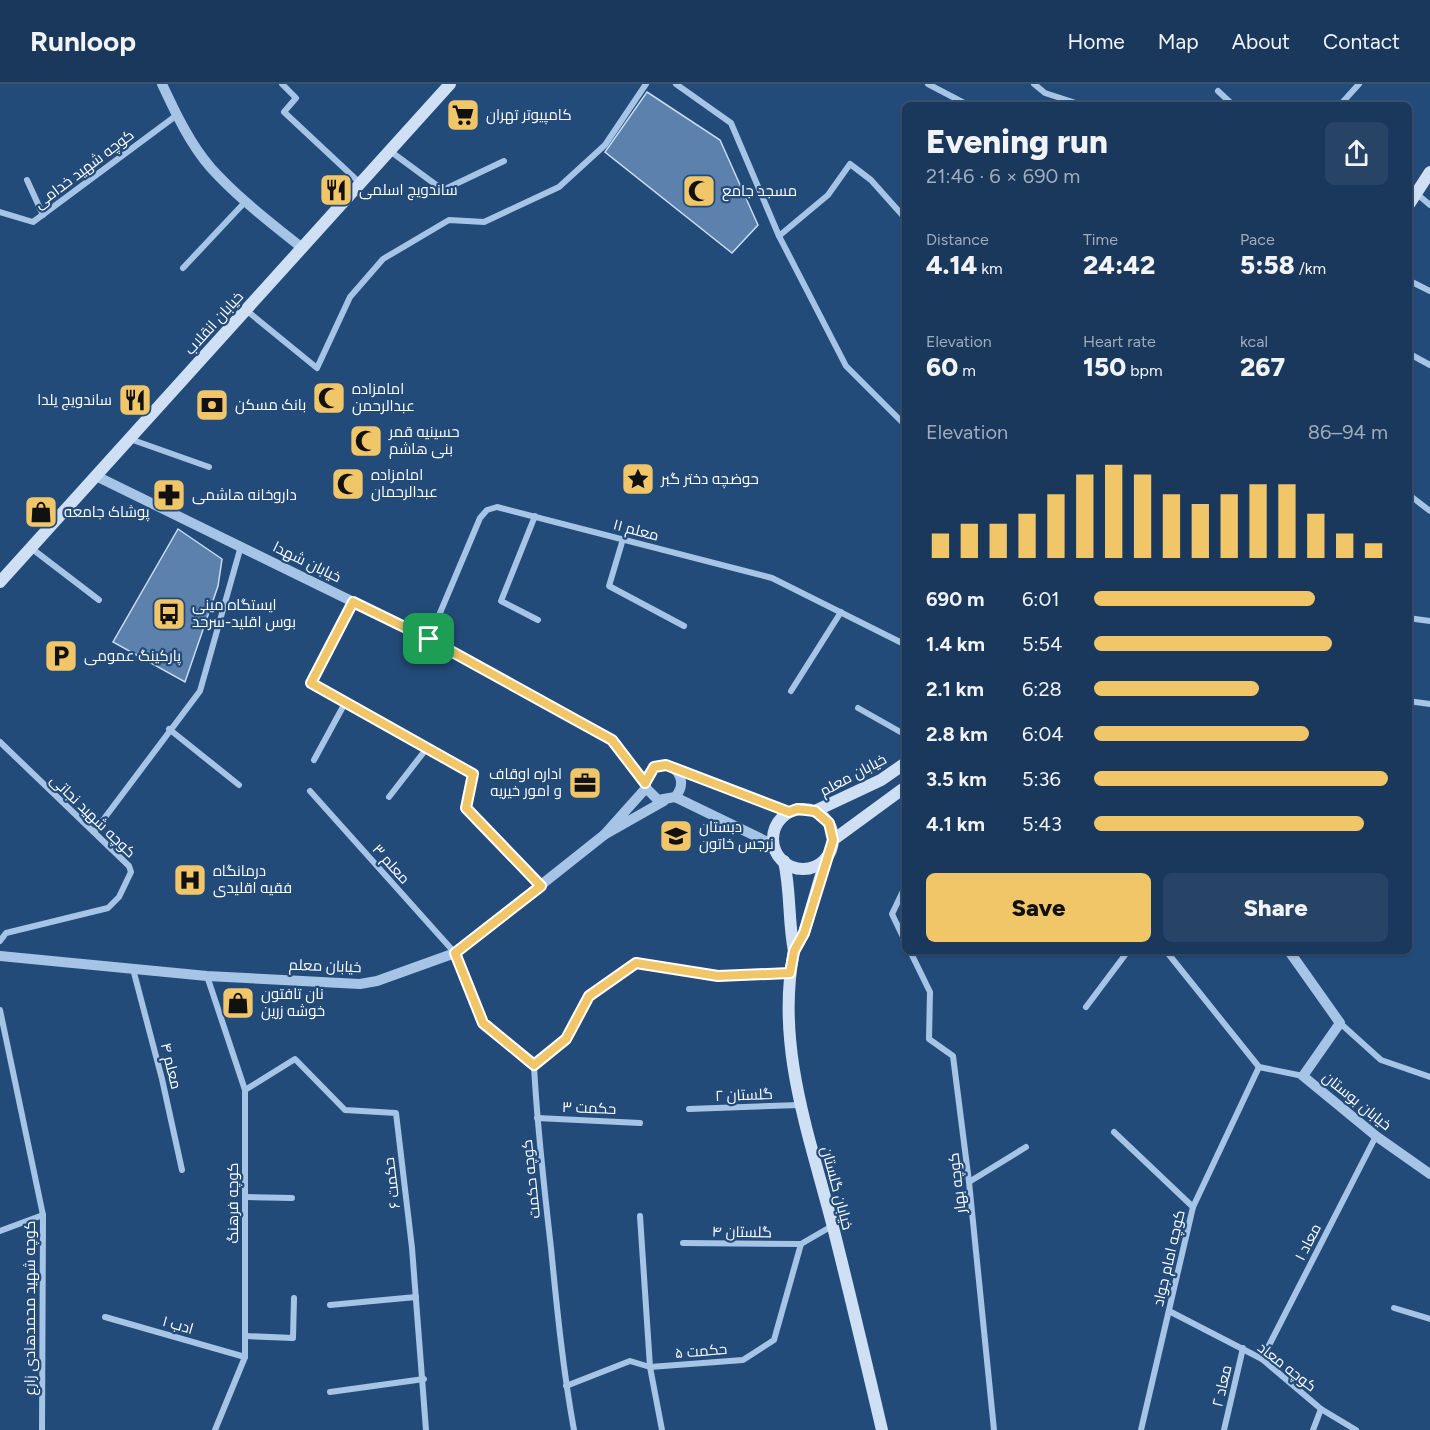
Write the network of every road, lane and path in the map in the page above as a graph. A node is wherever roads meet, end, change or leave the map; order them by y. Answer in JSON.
{"nodes":[{"id":1,"x":162,"y":84,"type":"edge"},
{"id":2,"x":282,"y":84,"type":"edge"},
{"id":3,"x":450,"y":84,"type":"edge"},
{"id":4,"x":646,"y":84,"type":"edge"},
{"id":5,"x":676,"y":84,"type":"edge"},
{"id":6,"x":928,"y":84,"type":"edge"},
{"id":7,"x":1034,"y":84,"type":"edge"},
{"id":8,"x":1359,"y":84,"type":"edge"},
{"id":9,"x":1218,"y":91,"type":"dead end"},
{"id":10,"x":962,"y":102,"type":"edge"},
{"id":11,"x":1073,"y":102,"type":"edge"},
{"id":12,"x":1230,"y":102,"type":"edge"},
{"id":13,"x":1343,"y":102,"type":"edge"},
{"id":14,"x":177,"y":115,"type":"junction"},
{"id":15,"x":390,"y":150,"type":"junction"},
{"id":16,"x":504,"y":161,"type":"dead end"},
{"id":17,"x":1428,"y":177,"type":"edge"},
{"id":18,"x":27,"y":180,"type":"dead end"},
{"id":19,"x":360,"y":183,"type":"junction"},
{"id":20,"x":1417,"y":194,"type":"junction"},
{"id":21,"x":1412,"y":201,"type":"edge"},
{"id":22,"x":244,"y":202,"type":"junction"},
{"id":23,"x":1430,"y":205,"type":"edge"},
{"id":24,"x":0,"y":212,"type":"edge"},
{"id":25,"x":43,"y":215,"type":"junction"},
{"id":26,"x":902,"y":215,"type":"edge"},
{"id":27,"x":780,"y":236,"type":"junction"},
{"id":28,"x":302,"y":248,"type":"junction"},
{"id":29,"x":183,"y":268,"type":"dead end"},
{"id":30,"x":1412,"y":282,"type":"edge"},
{"id":31,"x":1430,"y":291,"type":"edge"},
{"id":32,"x":246,"y":310,"type":"junction"},
{"id":33,"x":1412,"y":354,"type":"edge"},
{"id":34,"x":1430,"y":365,"type":"edge"},
{"id":35,"x":902,"y":422,"type":"edge"},
{"id":36,"x":130,"y":439,"type":"junction"},
{"id":37,"x":209,"y":467,"type":"dead end"},
{"id":38,"x":96,"y":476,"type":"junction"},
{"id":39,"x":1412,"y":497,"type":"edge"},
{"id":40,"x":1430,"y":511,"type":"edge"},
{"id":41,"x":535,"y":516,"type":"junction"},
{"id":42,"x":623,"y":539,"type":"junction"},
{"id":43,"x":242,"y":546,"type":"junction"},
{"id":44,"x":31,"y":548,"type":"junction"},
{"id":45,"x":0,"y":582,"type":"edge"},
{"id":46,"x":99,"y":600,"type":"dead end"},
{"id":47,"x":353,"y":602,"type":"junction"},
{"id":48,"x":842,"y":612,"type":"junction"},
{"id":49,"x":1412,"y":619,"type":"edge"},
{"id":50,"x":538,"y":620,"type":"dead end"},
{"id":51,"x":1430,"y":621,"type":"edge"},
{"id":52,"x":684,"y":626,"type":"dead end"},
{"id":53,"x":429,"y":639,"type":"junction"},
{"id":54,"x":902,"y":643,"type":"edge"},
{"id":55,"x":791,"y":691,"type":"dead end"},
{"id":56,"x":345,"y":702,"type":"junction"},
{"id":57,"x":1412,"y":702,"type":"edge"},
{"id":58,"x":1430,"y":704,"type":"edge"},
{"id":59,"x":858,"y":708,"type":"dead end"},
{"id":60,"x":169,"y":729,"type":"junction"},
{"id":61,"x":902,"y":733,"type":"edge"},
{"id":62,"x":0,"y":742,"type":"edge"},
{"id":63,"x":427,"y":748,"type":"junction"},
{"id":64,"x":314,"y":760,"type":"dead end"},
{"id":65,"x":902,"y":765,"type":"edge"},
{"id":66,"x":672,"y":767,"type":"junction"},
{"id":67,"x":239,"y":785,"type":"dead end"},
{"id":68,"x":645,"y":786,"type":"junction"},
{"id":69,"x":902,"y":789,"type":"edge"},
{"id":70,"x":310,"y":791,"type":"dead end"},
{"id":71,"x":389,"y":797,"type":"dead end"},
{"id":72,"x":669,"y":799,"type":"junction"},
{"id":73,"x":815,"y":811,"type":"junction"},
{"id":74,"x":789,"y":812,"type":"junction"},
{"id":75,"x":94,"y":832,"type":"junction"},
{"id":76,"x":603,"y":835,"type":"junction"},
{"id":77,"x":833,"y":840,"type":"junction"},
{"id":78,"x":774,"y":845,"type":"junction"},
{"id":79,"x":826,"y":858,"type":"junction"},
{"id":80,"x":784,"y":861,"type":"junction"},
{"id":81,"x":541,"y":886,"type":"junction"},
{"id":82,"x":902,"y":892,"type":"edge"},
{"id":83,"x":902,"y":935,"type":"edge"},
{"id":84,"x":0,"y":941,"type":"edge"},
{"id":85,"x":794,"y":951,"type":"junction"},
{"id":86,"x":455,"y":953,"type":"junction"},
{"id":87,"x":911,"y":954,"type":"edge"},
{"id":88,"x":1126,"y":954,"type":"edge"},
{"id":89,"x":1168,"y":954,"type":"edge"},
{"id":90,"x":1291,"y":954,"type":"edge"},
{"id":91,"x":0,"y":956,"type":"edge"},
{"id":92,"x":133,"y":968,"type":"junction"},
{"id":93,"x":790,"y":973,"type":"junction"},
{"id":94,"x":207,"y":976,"type":"junction"},
{"id":95,"x":1086,"y":1008,"type":"dead end"},
{"id":96,"x":0,"y":1010,"type":"edge"},
{"id":97,"x":1340,"y":1023,"type":"junction"},
{"id":98,"x":534,"y":1065,"type":"junction"},
{"id":99,"x":1259,"y":1066,"type":"junction"},
{"id":100,"x":1303,"y":1076,"type":"junction"},
{"id":101,"x":1430,"y":1077,"type":"edge"},
{"id":102,"x":244,"y":1090,"type":"junction"},
{"id":103,"x":799,"y":1105,"type":"junction"},
{"id":104,"x":689,"y":1109,"type":"dead end"},
{"id":105,"x":537,"y":1118,"type":"junction"},
{"id":106,"x":640,"y":1123,"type":"dead end"},
{"id":107,"x":1114,"y":1132,"type":"dead end"},
{"id":108,"x":1376,"y":1136,"type":"junction"},
{"id":109,"x":1026,"y":1147,"type":"dead end"},
{"id":110,"x":182,"y":1170,"type":"dead end"},
{"id":111,"x":1430,"y":1174,"type":"edge"},
{"id":112,"x":969,"y":1182,"type":"junction"},
{"id":113,"x":244,"y":1197,"type":"junction"},
{"id":114,"x":292,"y":1198,"type":"dead end"},
{"id":115,"x":1193,"y":1207,"type":"junction"},
{"id":116,"x":43,"y":1215,"type":"junction"},
{"id":117,"x":640,"y":1216,"type":"dead end"},
{"id":118,"x":832,"y":1226,"type":"junction"},
{"id":119,"x":0,"y":1231,"type":"edge"},
{"id":120,"x":683,"y":1243,"type":"dead end"},
{"id":121,"x":801,"y":1244,"type":"junction"},
{"id":122,"x":416,"y":1297,"type":"junction"},
{"id":123,"x":294,"y":1298,"type":"dead end"},
{"id":124,"x":330,"y":1305,"type":"dead end"},
{"id":125,"x":1394,"y":1308,"type":"dead end"},
{"id":126,"x":1169,"y":1311,"type":"junction"},
{"id":127,"x":105,"y":1317,"type":"dead end"},
{"id":128,"x":1430,"y":1319,"type":"edge"},
{"id":129,"x":245,"y":1336,"type":"junction"},
{"id":130,"x":1243,"y":1348,"type":"junction"},
{"id":131,"x":245,"y":1357,"type":"junction"},
{"id":132,"x":1262,"y":1359,"type":"junction"},
{"id":133,"x":650,"y":1367,"type":"junction"},
{"id":134,"x":424,"y":1379,"type":"junction"},
{"id":135,"x":566,"y":1386,"type":"junction"},
{"id":136,"x":330,"y":1392,"type":"dead end"},
{"id":137,"x":1320,"y":1409,"type":"junction"},
{"id":138,"x":42,"y":1430,"type":"edge"},
{"id":139,"x":215,"y":1430,"type":"edge"},
{"id":140,"x":426,"y":1430,"type":"edge"},
{"id":141,"x":574,"y":1430,"type":"edge"},
{"id":142,"x":662,"y":1430,"type":"edge"},
{"id":143,"x":882,"y":1430,"type":"edge"},
{"id":144,"x":994,"y":1430,"type":"edge"},
{"id":145,"x":1141,"y":1430,"type":"edge"},
{"id":146,"x":1224,"y":1430,"type":"edge"},
{"id":147,"x":1313,"y":1430,"type":"edge"},
{"id":148,"x":1356,"y":1430,"type":"edge"}],
"edges":[{"from":1,"to":14,"type":"street"},
{"from":2,"to":19,"type":"street"},
{"from":3,"to":15,"type":"main road","name":"خیابان انقلاب"},
{"from":4,"to":32,"type":"street"},
{"from":5,"to":27,"type":"street"},
{"from":6,"to":10,"type":"street"},
{"from":7,"to":11,"type":"street"},
{"from":8,"to":13,"type":"street"},
{"from":9,"to":12,"type":"street"},
{"from":14,"to":22,"type":"street"},
{"from":14,"to":25,"type":"street","name":"کوچه شهید خدامی"},
{"from":15,"to":16,"type":"street"},
{"from":15,"to":19,"type":"main road","name":"خیابان انقلاب"},
{"from":17,"to":20,"type":"main road"},
{"from":18,"to":25,"type":"street"},
{"from":19,"to":28,"type":"main road","name":"خیابان انقلاب"},
{"from":20,"to":21,"type":"main road"},
{"from":20,"to":23,"type":"street"},
{"from":22,"to":28,"type":"street"},
{"from":22,"to":29,"type":"street"},
{"from":24,"to":25,"type":"street","name":"کوچه شهید خدامی"},
{"from":26,"to":27,"type":"street"},
{"from":27,"to":35,"type":"street"},
{"from":28,"to":32,"type":"main road","name":"خیابان انقلاب"},
{"from":30,"to":31,"type":"street"},
{"from":32,"to":36,"type":"main road","name":"خیابان انقلاب"},
{"from":33,"to":34,"type":"street"},
{"from":36,"to":37,"type":"street"},
{"from":36,"to":38,"type":"main road","name":"خیابان انقلاب"},
{"from":38,"to":43,"type":"street","name":"خیابان شهدا"},
{"from":38,"to":44,"type":"main road","name":"خیابان انقلاب"},
{"from":39,"to":40,"type":"street"},
{"from":41,"to":42,"type":"street","name":"معلم ۱۱"},
{"from":41,"to":50,"type":"street"},
{"from":41,"to":53,"type":"street","name":"معلم ۱۱"},
{"from":42,"to":48,"type":"street","name":"معلم ۱۱"},
{"from":42,"to":52,"type":"street"},
{"from":43,"to":47,"type":"street","name":"خیابان شهدا"},
{"from":43,"to":60,"type":"street"},
{"from":44,"to":45,"type":"main road","name":"خیابان انقلاب"},
{"from":44,"to":46,"type":"street"},
{"from":47,"to":53,"type":"street","name":"خیابان شهدا"},
{"from":47,"to":56,"type":"street"},
{"from":48,"to":54,"type":"street","name":"معلم ۱۱"},
{"from":48,"to":55,"type":"street"},
{"from":49,"to":51,"type":"street"},
{"from":53,"to":68,"type":"street","name":"خیابان شهدا"},
{"from":56,"to":63,"type":"street"},
{"from":56,"to":64,"type":"street"},
{"from":57,"to":58,"type":"street"},
{"from":59,"to":61,"type":"street"},
{"from":60,"to":67,"type":"street"},
{"from":60,"to":75,"type":"street"},
{"from":62,"to":75,"type":"street","name":"کوچه شهید نجاتی"},
{"from":63,"to":71,"type":"street"},
{"from":63,"to":81,"type":"street"},
{"from":65,"to":73,"type":"main road","name":"خیابان معلم"},
{"from":66,"to":68,"type":"street"},
{"from":66,"to":72,"type":"street"},
{"from":66,"to":74,"type":"street"},
{"from":68,"to":72,"type":"street"},
{"from":68,"to":76,"type":"street","name":"خیابان معلم"},
{"from":69,"to":77,"type":"main road"},
{"from":70,"to":86,"type":"street","name":"معلم ۳"},
{"from":72,"to":76,"type":"street","name":"خیابان معلم"},
{"from":72,"to":78,"type":"street"},
{"from":73,"to":74,"type":"main road"},
{"from":73,"to":77,"type":"main road"},
{"from":74,"to":78,"type":"main road"},
{"from":75,"to":84,"type":"street","name":"کوچه شهید نجاتی"},
{"from":76,"to":81,"type":"street","name":"خیابان معلم"},
{"from":77,"to":79,"type":"main road"},
{"from":78,"to":80,"type":"main road"},
{"from":79,"to":80,"type":"main road"},
{"from":79,"to":85,"type":"main road"},
{"from":80,"to":85,"type":"main road"},
{"from":81,"to":86,"type":"street","name":"خیابان معلم"},
{"from":82,"to":83,"type":"street"},
{"from":85,"to":93,"type":"main road","name":"خیابان گلستان"},
{"from":86,"to":94,"type":"street","name":"خیابان معلم"},
{"from":86,"to":98,"type":"street"},
{"from":87,"to":112,"type":"street","name":"کوچه بهار"},
{"from":88,"to":95,"type":"street"},
{"from":89,"to":99,"type":"street"},
{"from":90,"to":97,"type":"street"},
{"from":91,"to":92,"type":"street","name":"خیابان معلم"},
{"from":92,"to":94,"type":"street","name":"خیابان معلم"},
{"from":92,"to":110,"type":"street","name":"معلم ۴"},
{"from":93,"to":98,"type":"street"},
{"from":93,"to":103,"type":"main road","name":"خیابان گلستان"},
{"from":94,"to":102,"type":"street","name":"کوچه فرهنگ"},
{"from":96,"to":116,"type":"street","name":"کوچه شهید محمدهادی زارع"},
{"from":97,"to":100,"type":"street","name":"خیابان بوستان"},
{"from":97,"to":101,"type":"street"},
{"from":98,"to":105,"type":"street","name":"کوچه حکمت"},
{"from":99,"to":100,"type":"street"},
{"from":99,"to":115,"type":"street","name":"کوچه امام جواد"},
{"from":100,"to":108,"type":"street","name":"خیابان بوستان"},
{"from":102,"to":113,"type":"street","name":"کوچه فرهنگ"},
{"from":102,"to":122,"type":"street","name":"حکمت ۶"},
{"from":103,"to":104,"type":"street","name":"گلستان ۲"},
{"from":103,"to":118,"type":"main road","name":"خیابان گلستان"},
{"from":105,"to":106,"type":"street","name":"حکمت ۳"},
{"from":105,"to":135,"type":"street","name":"کوچه حکمت"},
{"from":107,"to":115,"type":"street"},
{"from":108,"to":111,"type":"street","name":"خیابان بوستان"},
{"from":108,"to":132,"type":"street","name":"معاد ۱"},
{"from":109,"to":112,"type":"street"},
{"from":112,"to":144,"type":"street","name":"کوچه بهار"},
{"from":113,"to":114,"type":"street"},
{"from":113,"to":129,"type":"street","name":"کوچه فرهنگ"},
{"from":115,"to":126,"type":"street","name":"کوچه امام جواد"},
{"from":116,"to":119,"type":"street"},
{"from":116,"to":138,"type":"street","name":"کوچه شهید محمدهادی زارع"},
{"from":117,"to":133,"type":"street"},
{"from":118,"to":121,"type":"street"},
{"from":118,"to":143,"type":"main road","name":"خیابان گلستان"},
{"from":120,"to":121,"type":"street","name":"گلستان ۴"},
{"from":121,"to":133,"type":"street","name":"حکمت ۵"},
{"from":122,"to":124,"type":"street"},
{"from":122,"to":134,"type":"street","name":"حکمت ۶"},
{"from":123,"to":129,"type":"street"},
{"from":125,"to":128,"type":"street"},
{"from":126,"to":130,"type":"street","name":"کوچه معاد"},
{"from":126,"to":145,"type":"street","name":"کوچه امام جواد"},
{"from":127,"to":131,"type":"street","name":"ادب ۱"},
{"from":129,"to":131,"type":"street","name":"کوچه فرهنگ"},
{"from":130,"to":132,"type":"street","name":"کوچه معاد"},
{"from":130,"to":146,"type":"street","name":"معاد ۲"},
{"from":131,"to":139,"type":"street","name":"کوچه فرهنگ"},
{"from":132,"to":137,"type":"street","name":"کوچه معاد"},
{"from":133,"to":135,"type":"street","name":"حکمت ۵"},
{"from":133,"to":142,"type":"street"},
{"from":134,"to":136,"type":"street"},
{"from":134,"to":140,"type":"street","name":"حکمت ۶"},
{"from":135,"to":141,"type":"street","name":"کوچه حکمت"},
{"from":137,"to":147,"type":"street"},
{"from":137,"to":148,"type":"street","name":"کوچه معاد"}]}
